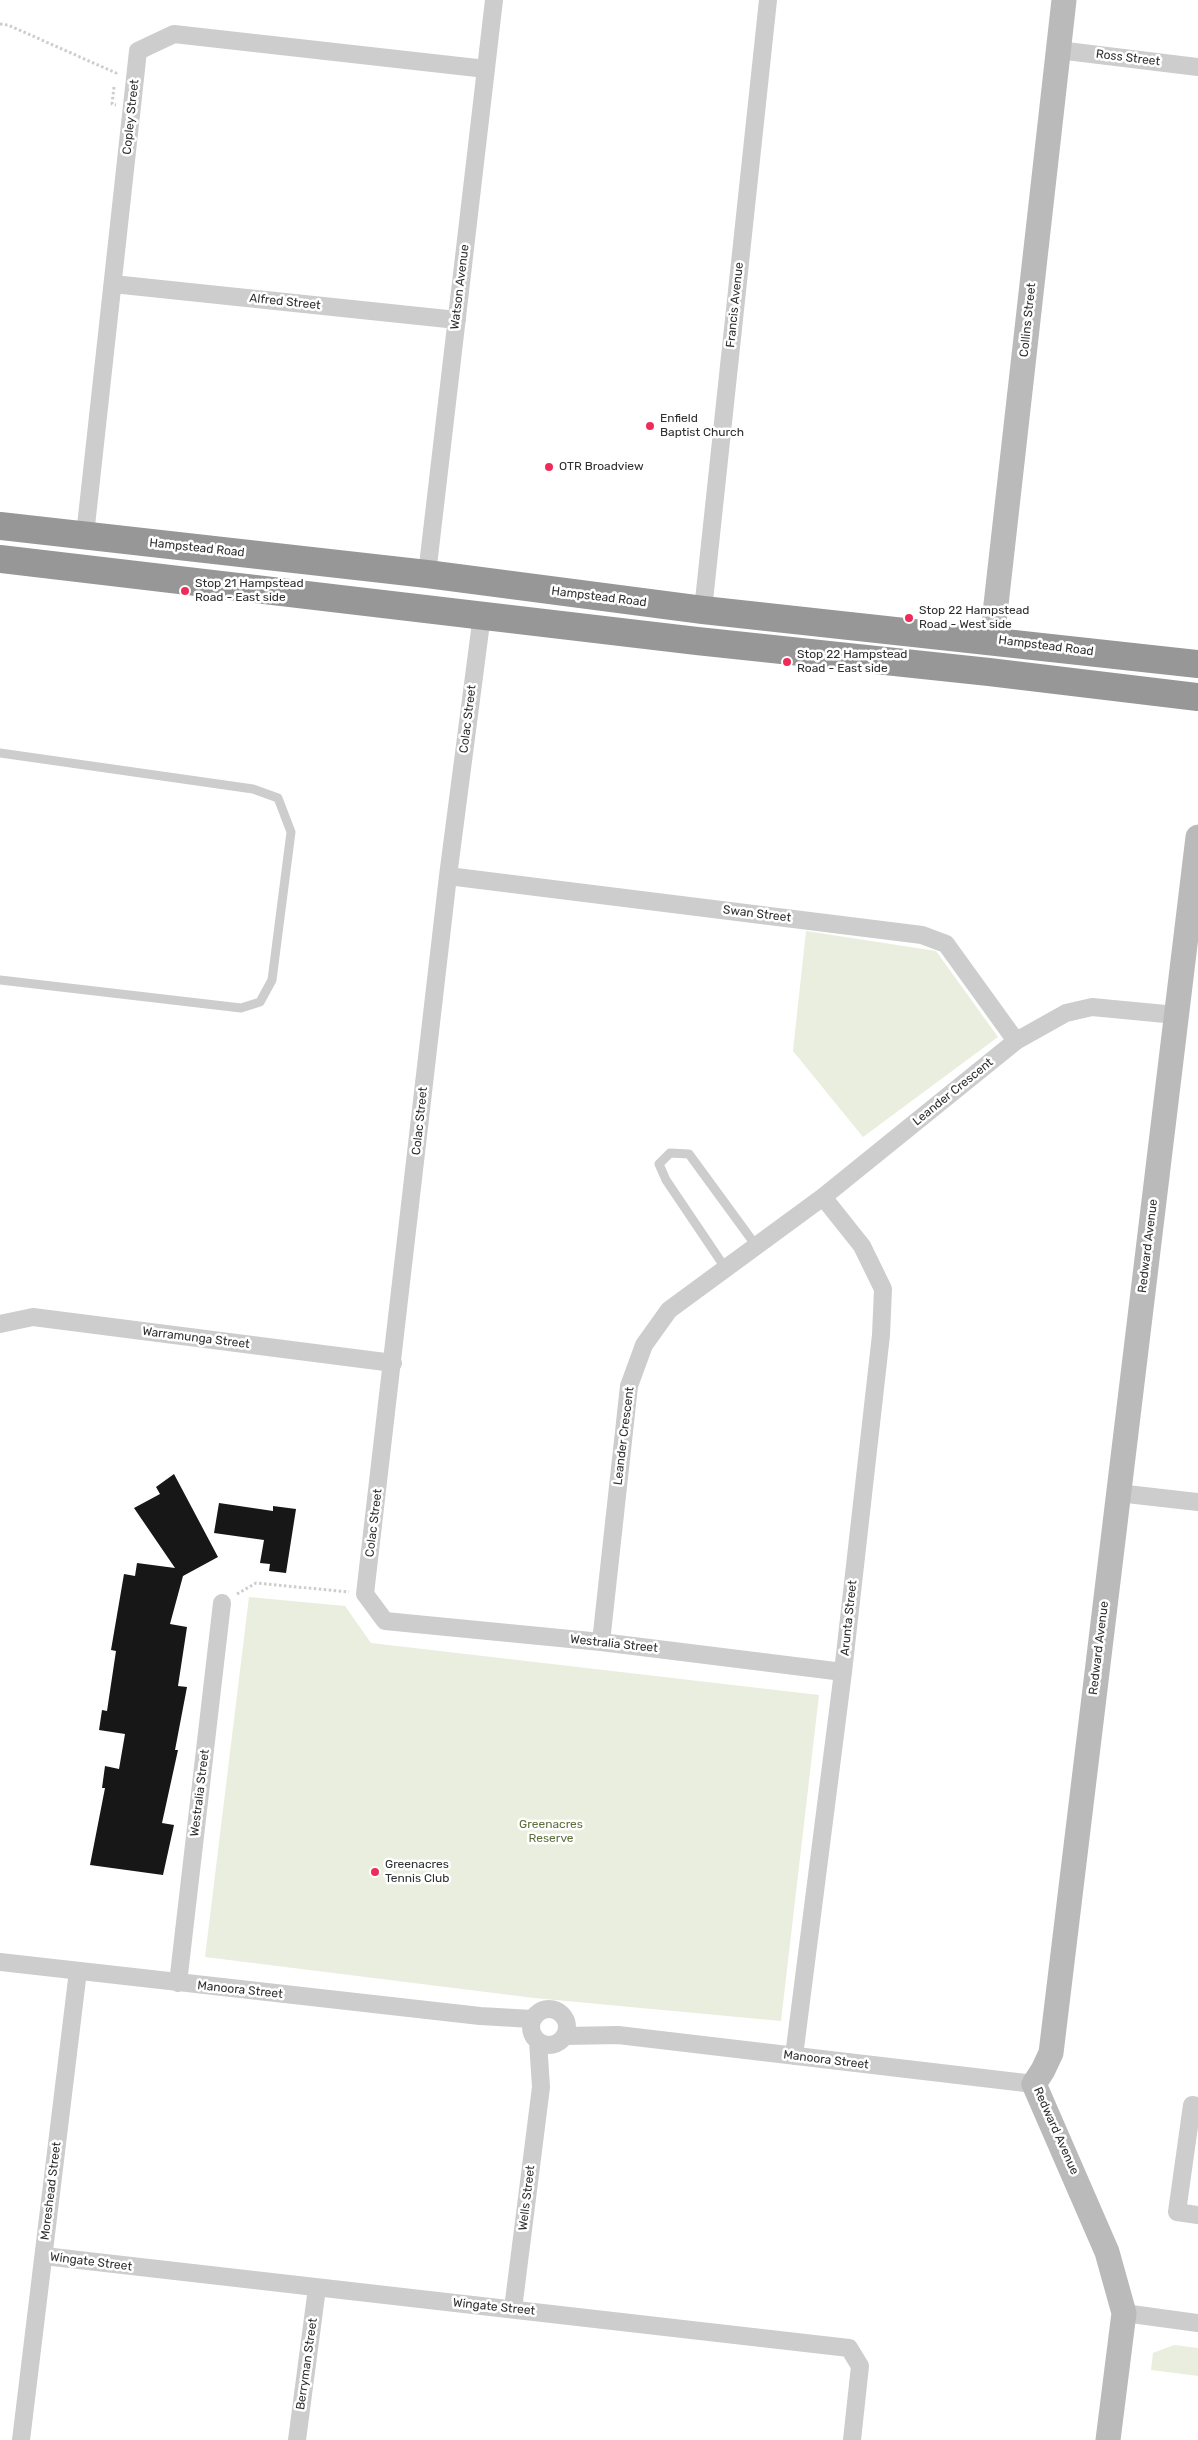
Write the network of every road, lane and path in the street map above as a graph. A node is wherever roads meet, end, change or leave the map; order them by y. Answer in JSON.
{"nodes":[{"id":1,"x":494,"y":0,"type":"edge"},
{"id":2,"x":768,"y":0,"type":"edge"},
{"id":3,"x":1064,"y":0,"type":"edge"},
{"id":4,"x":0,"y":24,"type":"edge"},
{"id":5,"x":1058,"y":50,"type":"junction"},
{"id":6,"x":1198,"y":67,"type":"edge"},
{"id":7,"x":486,"y":69,"type":"junction"},
{"id":8,"x":132,"y":107,"type":"junction"},
{"id":9,"x":113,"y":284,"type":"junction"},
{"id":10,"x":457,"y":320,"type":"junction"},
{"id":11,"x":0,"y":526,"type":"edge"},
{"id":12,"x":86,"y":536,"type":"junction"},
{"id":13,"x":0,"y":559,"type":"edge"},
{"id":14,"x":82,"y":569,"type":"junction"},
{"id":15,"x":427,"y":574,"type":"junction"},
{"id":16,"x":486,"y":583,"type":"junction"},
{"id":17,"x":423,"y":608,"type":"junction"},
{"id":18,"x":703,"y":610,"type":"junction"},
{"id":19,"x":482,"y":615,"type":"junction"},
{"id":20,"x":992,"y":640,"type":"junction"},
{"id":21,"x":697,"y":641,"type":"junction"},
{"id":22,"x":1198,"y":664,"type":"edge"},
{"id":23,"x":988,"y":672,"type":"junction"},
{"id":24,"x":1198,"y":697,"type":"edge"},
{"id":25,"x":0,"y":753,"type":"edge"},
{"id":26,"x":1198,"y":837,"type":"edge"},
{"id":27,"x":448,"y":876,"type":"junction"},
{"id":28,"x":0,"y":980,"type":"edge"},
{"id":29,"x":1176,"y":1015,"type":"junction"},
{"id":30,"x":1016,"y":1042,"type":"junction"},
{"id":31,"x":823,"y":1197,"type":"junction"},
{"id":32,"x":756,"y":1247,"type":"junction"},
{"id":33,"x":726,"y":1269,"type":"junction"},
{"id":34,"x":0,"y":1324,"type":"edge"},
{"id":35,"x":393,"y":1363,"type":"junction"},
{"id":36,"x":1118,"y":1493,"type":"junction"},
{"id":37,"x":1198,"y":1502,"type":"edge"},
{"id":38,"x":365,"y":1594,"type":"junction"},
{"id":39,"x":222,"y":1603,"type":"joint"},
{"id":40,"x":601,"y":1642,"type":"junction"},
{"id":41,"x":844,"y":1672,"type":"junction"},
{"id":42,"x":0,"y":1962,"type":"edge"},
{"id":43,"x":78,"y":1971,"type":"junction"},
{"id":44,"x":178,"y":1983,"type":"junction"},
{"id":45,"x":534,"y":2031,"type":"junction"},
{"id":46,"x":563,"y":2034,"type":"junction"},
{"id":47,"x":794,"y":2056,"type":"junction"},
{"id":48,"x":1034,"y":2084,"type":"junction"},
{"id":49,"x":542,"y":2087,"type":"junction"},
{"id":50,"x":1195,"y":2106,"type":"edge"},
{"id":51,"x":1198,"y":2215,"type":"edge"},
{"id":52,"x":44,"y":2256,"type":"junction"},
{"id":53,"x":317,"y":2288,"type":"junction"},
{"id":54,"x":513,"y":2309,"type":"junction"},
{"id":55,"x":1124,"y":2314,"type":"junction"},
{"id":56,"x":1198,"y":2323,"type":"edge"},
{"id":57,"x":21,"y":2440,"type":"edge"},
{"id":58,"x":297,"y":2440,"type":"edge"},
{"id":59,"x":852,"y":2440,"type":"edge"},
{"id":60,"x":1108,"y":2440,"type":"edge"}],
"edges":[{"from":1,"to":7,"type":"street","name":"Watson Avenue"},
{"from":2,"to":18,"type":"street","name":"Francis Avenue"},
{"from":3,"to":5,"type":"street","name":"Collins Street"},
{"from":4,"to":8,"type":"path"},
{"from":5,"to":6,"type":"street","name":"Ross Street"},
{"from":5,"to":20,"type":"street","name":"Collins Street"},
{"from":7,"to":8,"type":"street","name":"Copley Street"},
{"from":7,"to":10,"type":"street","name":"Watson Avenue"},
{"from":8,"to":9,"type":"street","name":"Copley Street"},
{"from":9,"to":10,"type":"street","name":"Alfred Street"},
{"from":9,"to":12,"type":"street","name":"Copley Street"},
{"from":10,"to":15,"type":"street","name":"Watson Avenue"},
{"from":11,"to":12,"type":"highway","name":"Hampstead Road"},
{"from":12,"to":14,"type":"highway"},
{"from":12,"to":15,"type":"highway","name":"Hampstead Road"},
{"from":13,"to":14,"type":"highway"},
{"from":14,"to":17,"type":"highway"},
{"from":15,"to":16,"type":"highway","name":"Hampstead Road"},
{"from":15,"to":17,"type":"highway"},
{"from":16,"to":18,"type":"highway","name":"Hampstead Road"},
{"from":16,"to":19,"type":"highway"},
{"from":17,"to":19,"type":"highway"},
{"from":18,"to":20,"type":"highway","name":"Hampstead Road"},
{"from":18,"to":21,"type":"highway"},
{"from":19,"to":21,"type":"highway"},
{"from":19,"to":27,"type":"street","name":"Colac Street"},
{"from":20,"to":22,"type":"highway","name":"Hampstead Road"},
{"from":20,"to":23,"type":"highway"},
{"from":21,"to":23,"type":"highway"},
{"from":23,"to":24,"type":"highway"},
{"from":25,"to":28,"type":"lane"},
{"from":26,"to":29,"type":"street","name":"Redward Avenue"},
{"from":27,"to":30,"type":"street","name":"Swan Street"},
{"from":27,"to":35,"type":"street","name":"Colac Street"},
{"from":29,"to":30,"type":"street","name":"Leander Crescent"},
{"from":29,"to":36,"type":"street","name":"Redward Avenue"},
{"from":30,"to":31,"type":"street","name":"Leander Crescent"},
{"from":31,"to":32,"type":"street","name":"Leander Crescent"},
{"from":31,"to":41,"type":"street","name":"Arunta Street"},
{"from":32,"to":33,"type":"street","name":"Leander Crescent"},
{"from":32,"to":33,"type":"lane"},
{"from":33,"to":40,"type":"street","name":"Leander Crescent"},
{"from":34,"to":35,"type":"street","name":"Warramunga Street"},
{"from":35,"to":38,"type":"street","name":"Colac Street"},
{"from":36,"to":37,"type":"street"},
{"from":36,"to":48,"type":"street","name":"Redward Avenue"},
{"from":38,"to":39,"type":"path"},
{"from":38,"to":40,"type":"street","name":"Westralia Street"},
{"from":39,"to":44,"type":"street","name":"Westralia Street"},
{"from":40,"to":41,"type":"street","name":"Westralia Street"},
{"from":41,"to":47,"type":"street","name":"Arunta Street"},
{"from":42,"to":43,"type":"street","name":"Manoora Street"},
{"from":43,"to":44,"type":"street","name":"Manoora Street"},
{"from":43,"to":52,"type":"street","name":"Moreshead Street"},
{"from":44,"to":45,"type":"street","name":"Manoora Street"},
{"from":45,"to":46,"type":"street"},
{"from":45,"to":46,"type":"street"},
{"from":45,"to":49,"type":"street","name":"Wells Street"},
{"from":46,"to":47,"type":"street","name":"Manoora Street"},
{"from":46,"to":49,"type":"street","name":"Wells Street"},
{"from":47,"to":48,"type":"street","name":"Manoora Street"},
{"from":48,"to":55,"type":"street","name":"Redward Avenue"},
{"from":49,"to":54,"type":"street","name":"Wells Street"},
{"from":50,"to":51,"type":"street"},
{"from":52,"to":53,"type":"street","name":"Wingate Street"},
{"from":52,"to":57,"type":"street","name":"Moreshead Street"},
{"from":53,"to":54,"type":"street","name":"Wingate Street"},
{"from":53,"to":58,"type":"street","name":"Berryman Street"},
{"from":54,"to":59,"type":"street","name":"Wingate Street"},
{"from":55,"to":56,"type":"street"},
{"from":55,"to":60,"type":"street","name":"Redward Avenue"}]}
